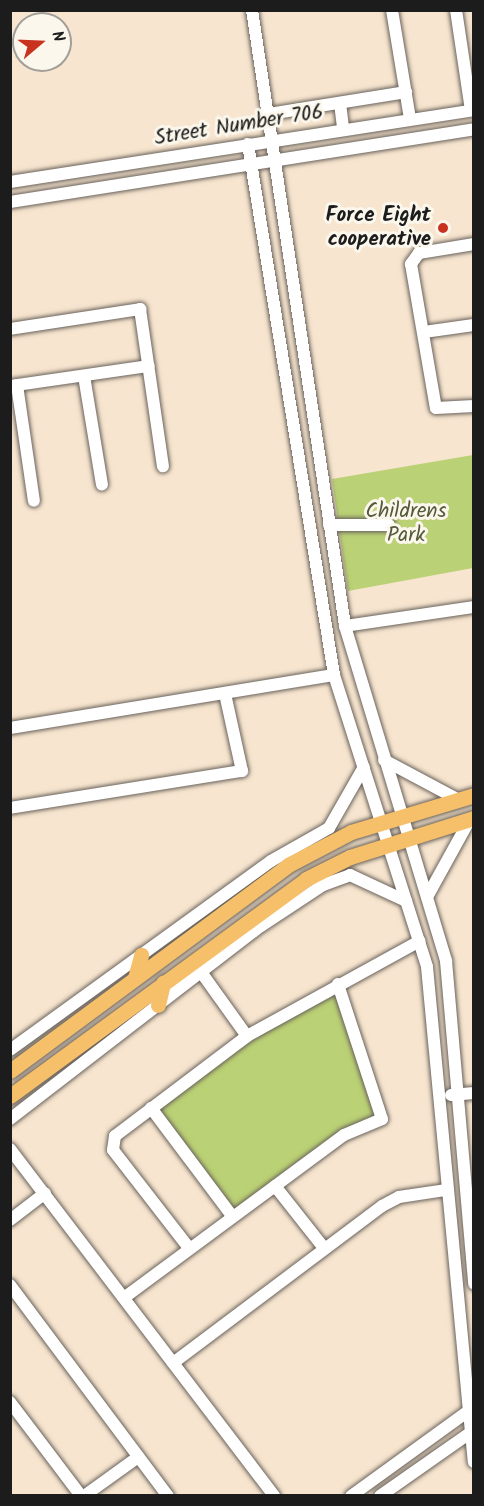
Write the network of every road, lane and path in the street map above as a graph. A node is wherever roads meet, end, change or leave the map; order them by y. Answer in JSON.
{"nodes":[{"id":1,"x":252,"y":10,"type":"edge"},
{"id":2,"x":392,"y":10,"type":"edge"},
{"id":3,"x":456,"y":10,"type":"edge"},
{"id":4,"x":406,"y":92,"type":"junction"},
{"id":5,"x":340,"y":103,"type":"junction"},
{"id":6,"x":472,"y":110,"type":"edge"},
{"id":7,"x":269,"y":114,"type":"junction"},
{"id":8,"x":410,"y":119,"type":"junction"},
{"id":9,"x":343,"y":129,"type":"junction"},
{"id":10,"x":474,"y":129,"type":"edge"},
{"id":11,"x":272,"y":140,"type":"junction"},
{"id":12,"x":248,"y":144,"type":"junction"},
{"id":13,"x":274,"y":161,"type":"junction"},
{"id":14,"x":252,"y":163,"type":"junction"},
{"id":15,"x":10,"y":182,"type":"edge"},
{"id":16,"x":10,"y":202,"type":"edge"},
{"id":17,"x":474,"y":244,"type":"edge"},
{"id":18,"x":474,"y":325,"type":"edge"},
{"id":19,"x":10,"y":329,"type":"edge"},
{"id":20,"x":424,"y":332,"type":"junction"},
{"id":21,"x":149,"y":366,"type":"junction"},
{"id":22,"x":84,"y":376,"type":"junction"},
{"id":23,"x":14,"y":386,"type":"edge"},
{"id":24,"x":474,"y":406,"type":"edge"},
{"id":25,"x":164,"y":466,"type":"dead end"},
{"id":26,"x":102,"y":485,"type":"dead end"},
{"id":27,"x":34,"y":501,"type":"dead end"},
{"id":28,"x":329,"y":525,"type":"junction"},
{"id":29,"x":390,"y":525,"type":"dead end"},
{"id":30,"x":474,"y":607,"type":"edge"},
{"id":31,"x":345,"y":626,"type":"junction"},
{"id":32,"x":334,"y":675,"type":"junction"},
{"id":33,"x":225,"y":694,"type":"junction"},
{"id":34,"x":10,"y":728,"type":"edge"},
{"id":35,"x":384,"y":760,"type":"junction"},
{"id":36,"x":364,"y":767,"type":"junction"},
{"id":37,"x":466,"y":798,"type":"edge"},
{"id":38,"x":10,"y":808,"type":"edge"},
{"id":39,"x":402,"y":816,"type":"junction"},
{"id":40,"x":472,"y":818,"type":"edge"},
{"id":41,"x":381,"y":821,"type":"junction"},
{"id":42,"x":409,"y":837,"type":"junction"},
{"id":43,"x":387,"y":844,"type":"junction"},
{"id":44,"x":427,"y":897,"type":"junction"},
{"id":45,"x":406,"y":902,"type":"junction"},
{"id":46,"x":420,"y":941,"type":"junction"},
{"id":47,"x":141,"y":955,"type":"junction"},
{"id":48,"x":201,"y":972,"type":"junction"},
{"id":49,"x":135,"y":978,"type":"junction"},
{"id":50,"x":162,"y":983,"type":"junction"},
{"id":51,"x":338,"y":984,"type":"junction"},
{"id":52,"x":158,"y":1005,"type":"junction"},
{"id":53,"x":247,"y":1036,"type":"junction"},
{"id":54,"x":10,"y":1050,"type":"edge"},
{"id":55,"x":10,"y":1071,"type":"edge"},
{"id":56,"x":474,"y":1093,"type":"edge"},
{"id":57,"x":458,"y":1094,"type":"junction"},
{"id":58,"x":10,"y":1096,"type":"edge"},
{"id":59,"x":440,"y":1096,"type":"junction"},
{"id":60,"x":151,"y":1108,"type":"junction"},
{"id":61,"x":10,"y":1119,"type":"edge"},
{"id":62,"x":10,"y":1149,"type":"edge"},
{"id":63,"x":469,"y":1173,"type":"edge"},
{"id":64,"x":274,"y":1186,"type":"junction"},
{"id":65,"x":446,"y":1190,"type":"junction"},
{"id":66,"x":45,"y":1193,"type":"junction"},
{"id":67,"x":232,"y":1216,"type":"junction"},
{"id":68,"x":10,"y":1220,"type":"edge"},
{"id":69,"x":472,"y":1241,"type":"edge"},
{"id":70,"x":189,"y":1248,"type":"junction"},
{"id":71,"x":324,"y":1248,"type":"junction"},
{"id":72,"x":474,"y":1284,"type":"edge"},
{"id":73,"x":10,"y":1285,"type":"edge"},
{"id":74,"x":125,"y":1297,"type":"junction"},
{"id":75,"x":173,"y":1363,"type":"junction"},
{"id":76,"x":10,"y":1402,"type":"edge"},
{"id":77,"x":469,"y":1408,"type":"edge"},
{"id":78,"x":470,"y":1432,"type":"edge"},
{"id":79,"x":138,"y":1456,"type":"junction"},
{"id":80,"x":474,"y":1462,"type":"edge"},
{"id":81,"x":82,"y":1496,"type":"edge"},
{"id":82,"x":168,"y":1496,"type":"edge"},
{"id":83,"x":274,"y":1496,"type":"edge"},
{"id":84,"x":351,"y":1496,"type":"edge"},
{"id":85,"x":381,"y":1496,"type":"edge"}],
"edges":[{"from":1,"to":7,"type":"street"},
{"from":2,"to":4,"type":"street"},
{"from":3,"to":6,"type":"street"},
{"from":4,"to":5,"type":"street"},
{"from":4,"to":8,"type":"street"},
{"from":5,"to":7,"type":"street"},
{"from":5,"to":9,"type":"street"},
{"from":6,"to":8,"type":"street","name":"Street Number 706"},
{"from":7,"to":11,"type":"street"},
{"from":8,"to":9,"type":"street","name":"Street Number 706"},
{"from":9,"to":11,"type":"street","name":"Street Number 706"},
{"from":10,"to":13,"type":"street"},
{"from":11,"to":12,"type":"street","name":"Street Number 706"},
{"from":11,"to":13,"type":"street"},
{"from":12,"to":14,"type":"street"},
{"from":12,"to":15,"type":"street","name":"Street Number 706"},
{"from":13,"to":14,"type":"street"},
{"from":13,"to":28,"type":"street"},
{"from":14,"to":16,"type":"street"},
{"from":14,"to":32,"type":"street"},
{"from":17,"to":20,"type":"street"},
{"from":18,"to":20,"type":"street"},
{"from":19,"to":21,"type":"street"},
{"from":20,"to":24,"type":"street"},
{"from":21,"to":22,"type":"street"},
{"from":21,"to":25,"type":"street"},
{"from":22,"to":23,"type":"street"},
{"from":22,"to":26,"type":"street"},
{"from":23,"to":27,"type":"street"},
{"from":28,"to":29,"type":"street"},
{"from":28,"to":31,"type":"street"},
{"from":30,"to":31,"type":"street"},
{"from":31,"to":35,"type":"street"},
{"from":32,"to":33,"type":"street"},
{"from":32,"to":36,"type":"street"},
{"from":33,"to":34,"type":"street"},
{"from":33,"to":38,"type":"street"},
{"from":35,"to":37,"type":"street"},
{"from":35,"to":39,"type":"street"},
{"from":36,"to":41,"type":"street"},
{"from":36,"to":47,"type":"street"},
{"from":37,"to":39,"type":"main road"},
{"from":39,"to":41,"type":"main road"},
{"from":39,"to":42,"type":"street"},
{"from":40,"to":42,"type":"main road"},
{"from":40,"to":44,"type":"street"},
{"from":41,"to":43,"type":"street"},
{"from":41,"to":49,"type":"main road"},
{"from":42,"to":43,"type":"main road"},
{"from":42,"to":44,"type":"street"},
{"from":43,"to":45,"type":"street"},
{"from":43,"to":50,"type":"main road"},
{"from":44,"to":57,"type":"street"},
{"from":45,"to":46,"type":"street"},
{"from":45,"to":48,"type":"street"},
{"from":46,"to":51,"type":"street"},
{"from":46,"to":59,"type":"street"},
{"from":47,"to":49,"type":"main road"},
{"from":47,"to":54,"type":"street"},
{"from":48,"to":52,"type":"street"},
{"from":48,"to":53,"type":"street"},
{"from":49,"to":55,"type":"main road"},
{"from":50,"to":52,"type":"main road"},
{"from":50,"to":58,"type":"main road"},
{"from":51,"to":53,"type":"street"},
{"from":51,"to":64,"type":"street"},
{"from":52,"to":61,"type":"street"},
{"from":53,"to":60,"type":"street"},
{"from":56,"to":57,"type":"street"},
{"from":57,"to":59,"type":"street"},
{"from":57,"to":63,"type":"street"},
{"from":59,"to":65,"type":"street"},
{"from":60,"to":67,"type":"street"},
{"from":60,"to":70,"type":"street"},
{"from":62,"to":66,"type":"street"},
{"from":63,"to":69,"type":"street"},
{"from":64,"to":67,"type":"street"},
{"from":64,"to":71,"type":"street"},
{"from":65,"to":71,"type":"street"},
{"from":65,"to":77,"type":"street"},
{"from":66,"to":68,"type":"street"},
{"from":66,"to":74,"type":"street"},
{"from":67,"to":70,"type":"street"},
{"from":69,"to":72,"type":"street"},
{"from":70,"to":74,"type":"street"},
{"from":71,"to":75,"type":"street"},
{"from":73,"to":79,"type":"street"},
{"from":74,"to":75,"type":"street"},
{"from":75,"to":83,"type":"street"},
{"from":76,"to":81,"type":"street"},
{"from":77,"to":78,"type":"street"},
{"from":77,"to":84,"type":"street"},
{"from":78,"to":80,"type":"street"},
{"from":78,"to":85,"type":"street"},
{"from":79,"to":81,"type":"street"},
{"from":79,"to":82,"type":"street"}]}
